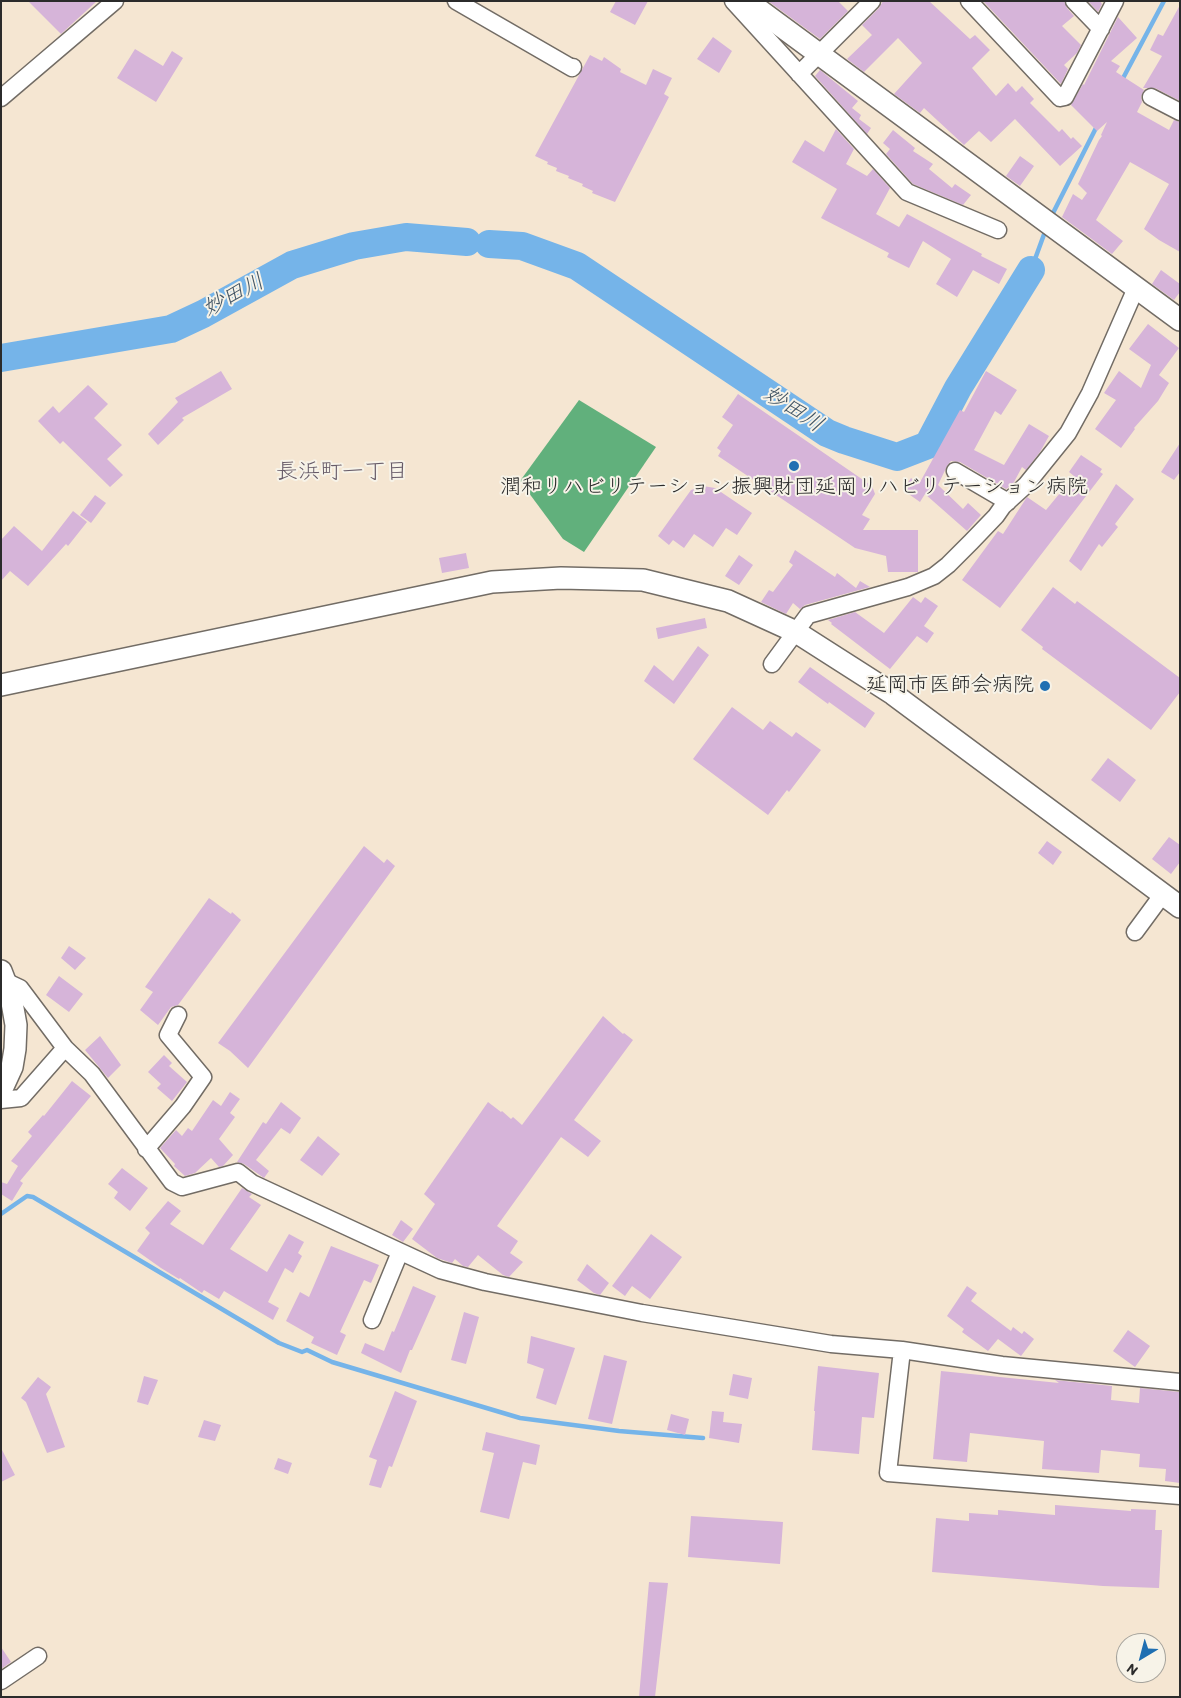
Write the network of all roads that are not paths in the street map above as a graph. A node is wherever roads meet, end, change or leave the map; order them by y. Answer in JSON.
{"nodes":[{"id":1,"x":115,"y":1,"type":"edge"},
{"id":2,"x":456,"y":1,"type":"edge"},
{"id":3,"x":733,"y":1,"type":"edge"},
{"id":4,"x":747,"y":1,"type":"edge"},
{"id":5,"x":872,"y":1,"type":"edge"},
{"id":6,"x":969,"y":1,"type":"edge"},
{"id":7,"x":1074,"y":1,"type":"edge"},
{"id":8,"x":1115,"y":1,"type":"edge"},
{"id":9,"x":1101,"y":29,"type":"junction"},
{"id":10,"x":819,"y":53,"type":"junction"},
{"id":11,"x":573,"y":67,"type":"dead end"},
{"id":12,"x":799,"y":74,"type":"junction"},
{"id":13,"x":1151,"y":97,"type":"dead end"},
{"id":14,"x":1,"y":98,"type":"edge"},
{"id":15,"x":1180,"y":112,"type":"edge"},
{"id":16,"x":998,"y":230,"type":"dead end"},
{"id":17,"x":1136,"y":288,"type":"junction"},
{"id":18,"x":1180,"y":320,"type":"edge"},
{"id":19,"x":955,"y":471,"type":"dead end"},
{"id":20,"x":1008,"y":502,"type":"junction"},
{"id":21,"x":796,"y":632,"type":"junction"},
{"id":22,"x":772,"y":664,"type":"dead end"},
{"id":23,"x":1,"y":685,"type":"edge"},
{"id":24,"x":1163,"y":894,"type":"junction"},
{"id":25,"x":1180,"y":907,"type":"edge"},
{"id":26,"x":1135,"y":932,"type":"dead end"},
{"id":27,"x":3,"y":976,"type":"edge"},
{"id":28,"x":178,"y":1015,"type":"dead end"},
{"id":29,"x":65,"y":1048,"type":"junction"},
{"id":30,"x":1,"y":1091,"type":"edge"},
{"id":31,"x":1,"y":1100,"type":"edge"},
{"id":32,"x":146,"y":1148,"type":"junction"},
{"id":33,"x":400,"y":1252,"type":"junction"},
{"id":34,"x":372,"y":1320,"type":"dead end"},
{"id":35,"x":902,"y":1350,"type":"junction"},
{"id":36,"x":1180,"y":1382,"type":"edge"},
{"id":37,"x":1180,"y":1496,"type":"edge"},
{"id":38,"x":38,"y":1656,"type":"dead end"},
{"id":39,"x":1,"y":1681,"type":"edge"}],
"edges":[{"from":1,"to":14,"type":"street"},
{"from":2,"to":11,"type":"street"},
{"from":3,"to":12,"type":"street"},
{"from":4,"to":10,"type":"street"},
{"from":5,"to":10,"type":"street"},
{"from":6,"to":9,"type":"street"},
{"from":7,"to":9,"type":"street"},
{"from":8,"to":9,"type":"street"},
{"from":10,"to":12,"type":"street"},
{"from":10,"to":17,"type":"street"},
{"from":12,"to":16,"type":"street"},
{"from":13,"to":15,"type":"street"},
{"from":17,"to":18,"type":"street"},
{"from":17,"to":20,"type":"street"},
{"from":19,"to":20,"type":"street"},
{"from":20,"to":21,"type":"street"},
{"from":21,"to":22,"type":"street"},
{"from":21,"to":23,"type":"street"},
{"from":21,"to":24,"type":"street"},
{"from":24,"to":25,"type":"street"},
{"from":24,"to":26,"type":"street"},
{"from":27,"to":29,"type":"street"},
{"from":27,"to":30,"type":"street"},
{"from":28,"to":32,"type":"street"},
{"from":29,"to":31,"type":"street"},
{"from":29,"to":32,"type":"street"},
{"from":32,"to":33,"type":"street"},
{"from":33,"to":34,"type":"street"},
{"from":33,"to":35,"type":"street"},
{"from":35,"to":36,"type":"street"},
{"from":35,"to":37,"type":"street"},
{"from":38,"to":39,"type":"street"}]}
